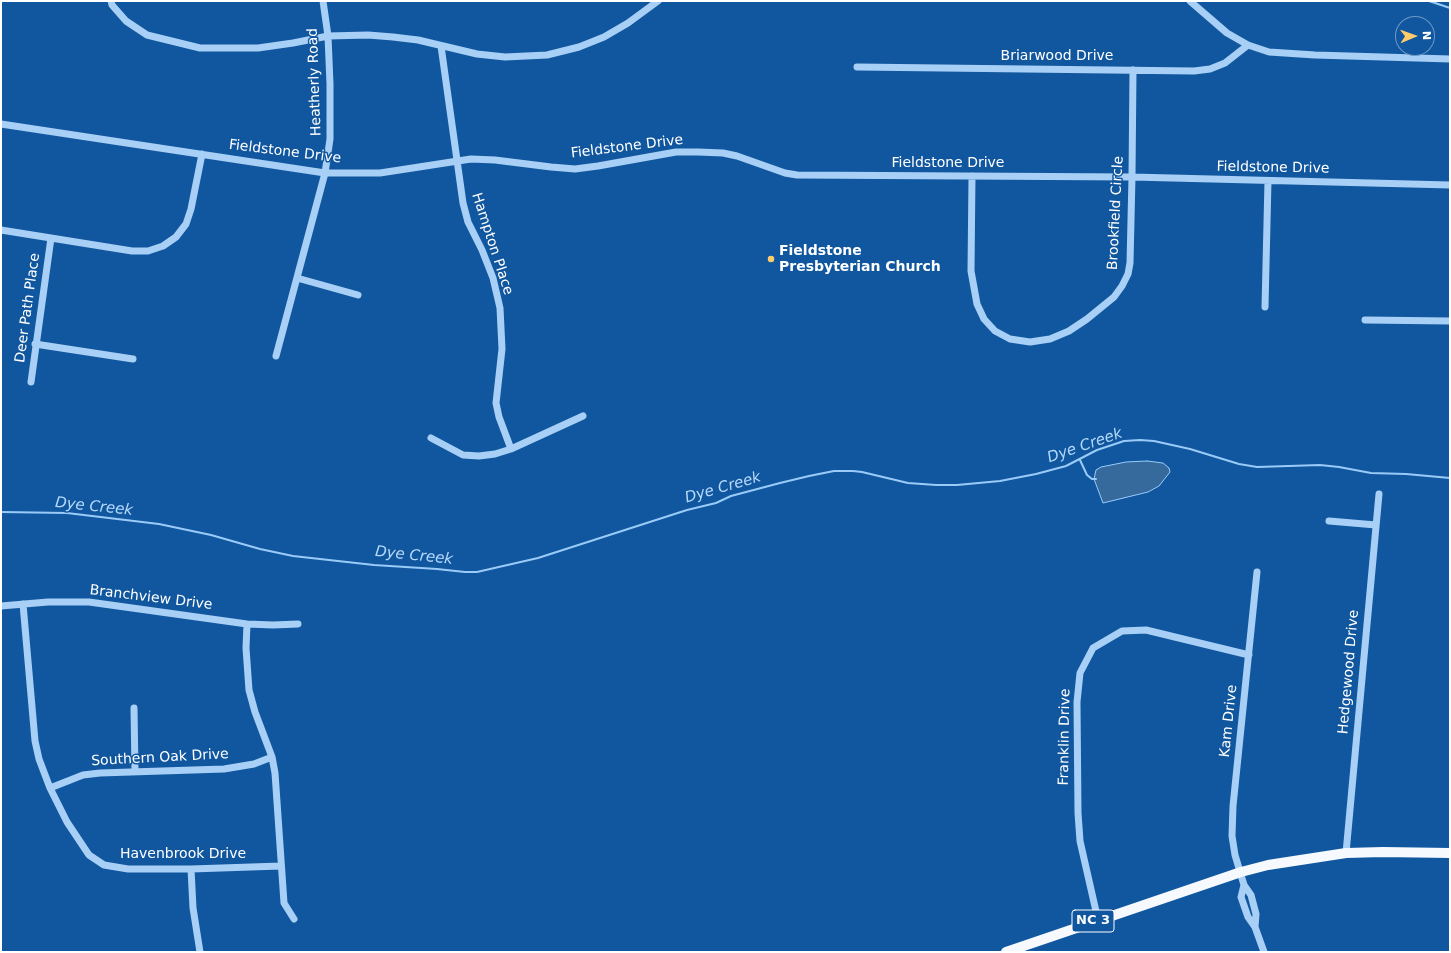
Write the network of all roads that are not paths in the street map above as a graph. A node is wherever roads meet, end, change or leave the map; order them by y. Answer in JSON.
{"nodes":[{"id":1,"x":111,"y":1,"type":"edge"},
{"id":2,"x":323,"y":1,"type":"edge"},
{"id":3,"x":658,"y":1,"type":"edge"},
{"id":4,"x":1190,"y":1,"type":"edge"},
{"id":5,"x":328,"y":36,"type":"junction"},
{"id":6,"x":1248,"y":45,"type":"junction"},
{"id":7,"x":441,"y":46,"type":"junction"},
{"id":8,"x":1450,"y":58,"type":"edge"},
{"id":9,"x":857,"y":67,"type":"dead end"},
{"id":10,"x":1133,"y":70,"type":"junction"},
{"id":11,"x":1,"y":124,"type":"edge"},
{"id":12,"x":202,"y":154,"type":"junction"},
{"id":13,"x":457,"y":160,"type":"junction"},
{"id":14,"x":325,"y":173,"type":"junction"},
{"id":15,"x":972,"y":176,"type":"junction"},
{"id":16,"x":1132,"y":177,"type":"junction"},
{"id":17,"x":1268,"y":181,"type":"junction"},
{"id":18,"x":1450,"y":185,"type":"edge"},
{"id":19,"x":1,"y":230,"type":"edge"},
{"id":20,"x":51,"y":238,"type":"junction"},
{"id":21,"x":297,"y":278,"type":"junction"},
{"id":22,"x":358,"y":296,"type":"dead end"},
{"id":23,"x":1265,"y":307,"type":"dead end"},
{"id":24,"x":1365,"y":320,"type":"dead end"},
{"id":25,"x":1450,"y":321,"type":"edge"},
{"id":26,"x":35,"y":344,"type":"junction"},
{"id":27,"x":276,"y":356,"type":"dead end"},
{"id":28,"x":133,"y":359,"type":"dead end"},
{"id":29,"x":31,"y":382,"type":"dead end"},
{"id":30,"x":583,"y":416,"type":"dead end"},
{"id":31,"x":431,"y":438,"type":"dead end"},
{"id":32,"x":511,"y":449,"type":"junction"},
{"id":33,"x":1379,"y":494,"type":"dead end"},
{"id":34,"x":1329,"y":521,"type":"dead end"},
{"id":35,"x":1376,"y":525,"type":"junction"},
{"id":36,"x":1257,"y":572,"type":"dead end"},
{"id":37,"x":23,"y":604,"type":"junction"},
{"id":38,"x":1,"y":606,"type":"edge"},
{"id":39,"x":247,"y":624,"type":"junction"},
{"id":40,"x":298,"y":624,"type":"dead end"},
{"id":41,"x":1249,"y":655,"type":"junction"},
{"id":42,"x":134,"y":708,"type":"dead end"},
{"id":43,"x":272,"y":757,"type":"junction"},
{"id":44,"x":135,"y":772,"type":"junction"},
{"id":45,"x":50,"y":788,"type":"junction"},
{"id":46,"x":1346,"y":853,"type":"junction"},
{"id":47,"x":1450,"y":853,"type":"edge"},
{"id":48,"x":281,"y":866,"type":"junction"},
{"id":49,"x":191,"y":869,"type":"junction"},
{"id":50,"x":1240,"y":872,"type":"junction"},
{"id":51,"x":294,"y":919,"type":"dead end"},
{"id":52,"x":1098,"y":920,"type":"junction"},
{"id":53,"x":200,"y":952,"type":"edge"},
{"id":54,"x":1006,"y":952,"type":"edge"},
{"id":55,"x":1264,"y":952,"type":"edge"}],
"edges":[{"from":1,"to":5,"type":"street"},
{"from":2,"to":5,"type":"street","name":"Heatherly Road"},
{"from":3,"to":7,"type":"street"},
{"from":4,"to":6,"type":"street"},
{"from":5,"to":7,"type":"street"},
{"from":5,"to":14,"type":"street","name":"Heatherly Road"},
{"from":6,"to":8,"type":"street"},
{"from":6,"to":10,"type":"street","name":"Briarwood Drive"},
{"from":7,"to":13,"type":"street","name":"Hampton Place"},
{"from":9,"to":10,"type":"street","name":"Briarwood Drive"},
{"from":10,"to":16,"type":"street","name":"Brookfield Circle"},
{"from":11,"to":12,"type":"street","name":"Fieldstone Drive"},
{"from":12,"to":14,"type":"street","name":"Fieldstone Drive"},
{"from":12,"to":20,"type":"street"},
{"from":13,"to":14,"type":"street","name":"Fieldstone Drive"},
{"from":13,"to":15,"type":"street","name":"Fieldstone Drive"},
{"from":13,"to":32,"type":"street","name":"Hampton Place"},
{"from":14,"to":21,"type":"street","name":"Heatherly Road"},
{"from":15,"to":16,"type":"street","name":"Fieldstone Drive"},
{"from":15,"to":16,"type":"street","name":"Brookfield Circle"},
{"from":16,"to":17,"type":"street","name":"Fieldstone Drive"},
{"from":17,"to":18,"type":"street","name":"Fieldstone Drive"},
{"from":17,"to":23,"type":"street"},
{"from":19,"to":20,"type":"street"},
{"from":20,"to":26,"type":"street","name":"Deer Path Place"},
{"from":21,"to":22,"type":"street"},
{"from":21,"to":27,"type":"street","name":"Heatherly Road"},
{"from":24,"to":25,"type":"street"},
{"from":26,"to":28,"type":"street"},
{"from":26,"to":29,"type":"street","name":"Deer Path Place"},
{"from":30,"to":32,"type":"street"},
{"from":31,"to":32,"type":"street"},
{"from":33,"to":35,"type":"street","name":"Hedgewood Drive"},
{"from":34,"to":35,"type":"street"},
{"from":35,"to":46,"type":"street","name":"Hedgewood Drive"},
{"from":36,"to":41,"type":"street","name":"Kam Drive"},
{"from":37,"to":38,"type":"street","name":"Branchview Drive"},
{"from":37,"to":39,"type":"street","name":"Branchview Drive"},
{"from":37,"to":45,"type":"street","name":"Havenbrook Drive"},
{"from":39,"to":40,"type":"street","name":"Branchview Drive"},
{"from":39,"to":43,"type":"street"},
{"from":41,"to":50,"type":"street","name":"Kam Drive"},
{"from":41,"to":52,"type":"street","name":"Franklin Drive"},
{"from":42,"to":44,"type":"street"},
{"from":43,"to":44,"type":"street","name":"Southern Oak Drive"},
{"from":43,"to":48,"type":"street"},
{"from":44,"to":45,"type":"street","name":"Southern Oak Drive"},
{"from":45,"to":49,"type":"street","name":"Havenbrook Drive"},
{"from":46,"to":47,"type":"main road","number":"NC 3"},
{"from":46,"to":50,"type":"main road","number":"NC 3"},
{"from":48,"to":49,"type":"street","name":"Havenbrook Drive"},
{"from":48,"to":51,"type":"street"},
{"from":49,"to":53,"type":"street"},
{"from":50,"to":52,"type":"main road","number":"NC 3"},
{"from":50,"to":55,"type":"street","name":"Kam Drive"},
{"from":52,"to":54,"type":"main road","number":"NC 3"}]}
